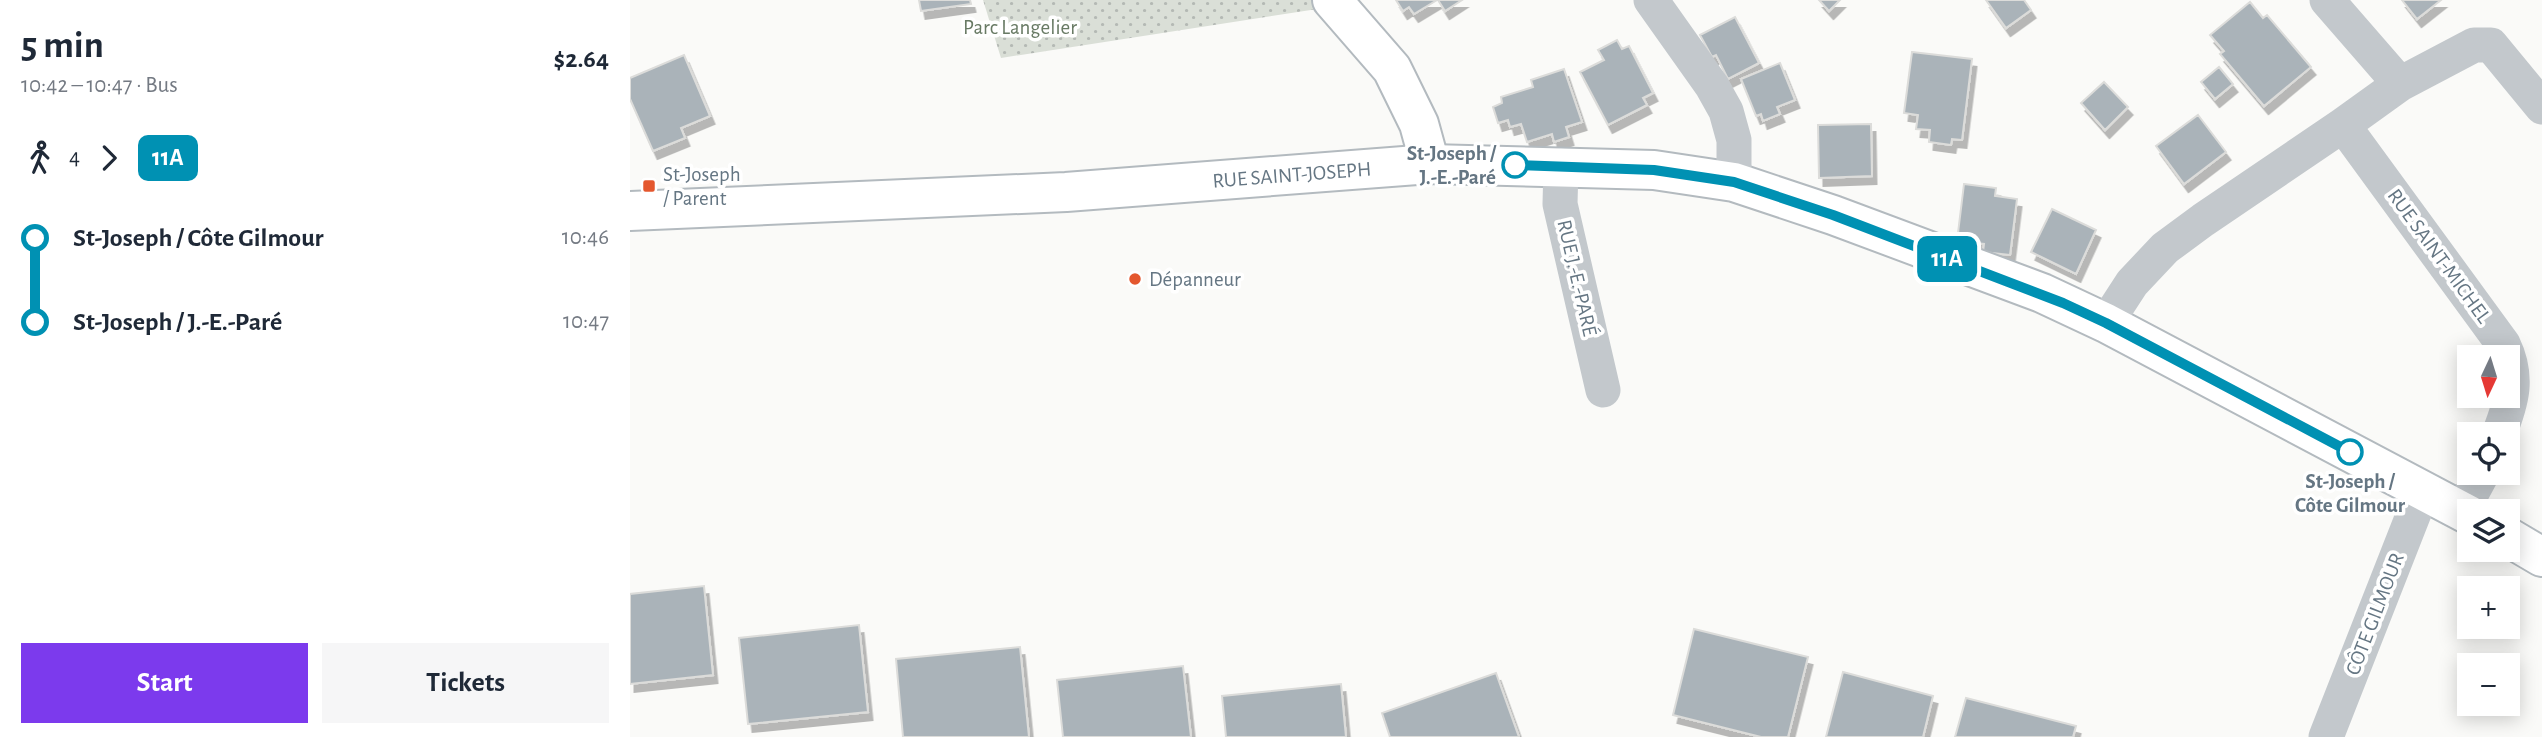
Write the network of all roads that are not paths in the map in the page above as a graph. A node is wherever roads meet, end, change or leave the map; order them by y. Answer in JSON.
{"nodes":[{"id":1,"x":1332,"y":0,"type":"edge"},
{"id":2,"x":1651,"y":0,"type":"edge"},
{"id":3,"x":2327,"y":0,"type":"edge"},
{"id":4,"x":2400,"y":84,"type":"junction"},
{"id":5,"x":2542,"y":107,"type":"edge"},
{"id":6,"x":2343,"y":125,"type":"junction"},
{"id":7,"x":1430,"y":164,"type":"junction"},
{"id":8,"x":1560,"y":166,"type":"junction"},
{"id":9,"x":1734,"y":182,"type":"junction"},
{"id":10,"x":630,"y":211,"type":"edge"},
{"id":11,"x":2106,"y":323,"type":"junction"},
{"id":12,"x":1603,"y":390,"type":"dead end"},
{"id":13,"x":2504,"y":422,"type":"edge"},
{"id":14,"x":2423,"y":490,"type":"junction"},
{"id":15,"x":2457,"y":508,"type":"edge"},
{"id":16,"x":2520,"y":544,"type":"edge"},
{"id":17,"x":2542,"y":557,"type":"edge"},
{"id":18,"x":2326,"y":737,"type":"edge"}],
"edges":[{"from":1,"to":7,"type":"street"},
{"from":2,"to":9,"type":"street"},
{"from":3,"to":4,"type":"street"},
{"from":4,"to":5,"type":"street"},
{"from":4,"to":6,"type":"street"},
{"from":6,"to":11,"type":"street"},
{"from":6,"to":13,"type":"street","name":"RUE SAINT-MICHEL"},
{"from":7,"to":8,"type":"street","name":"RUE SAINT-JOSEPH"},
{"from":7,"to":10,"type":"street","name":"RUE SAINT-JOSEPH"},
{"from":8,"to":9,"type":"street","name":"RUE SAINT-JOSEPH"},
{"from":8,"to":12,"type":"street","name":"RUE J.-E.-PARÉ"},
{"from":9,"to":11,"type":"street","name":"RUE SAINT-JOSEPH"},
{"from":11,"to":14,"type":"street","name":"RUE SAINT-JOSEPH"},
{"from":14,"to":15,"type":"street","name":"RUE SAINT-JOSEPH"},
{"from":14,"to":18,"type":"street","name":"CÔTE GILMOUR"},
{"from":16,"to":17,"type":"street"}]}
